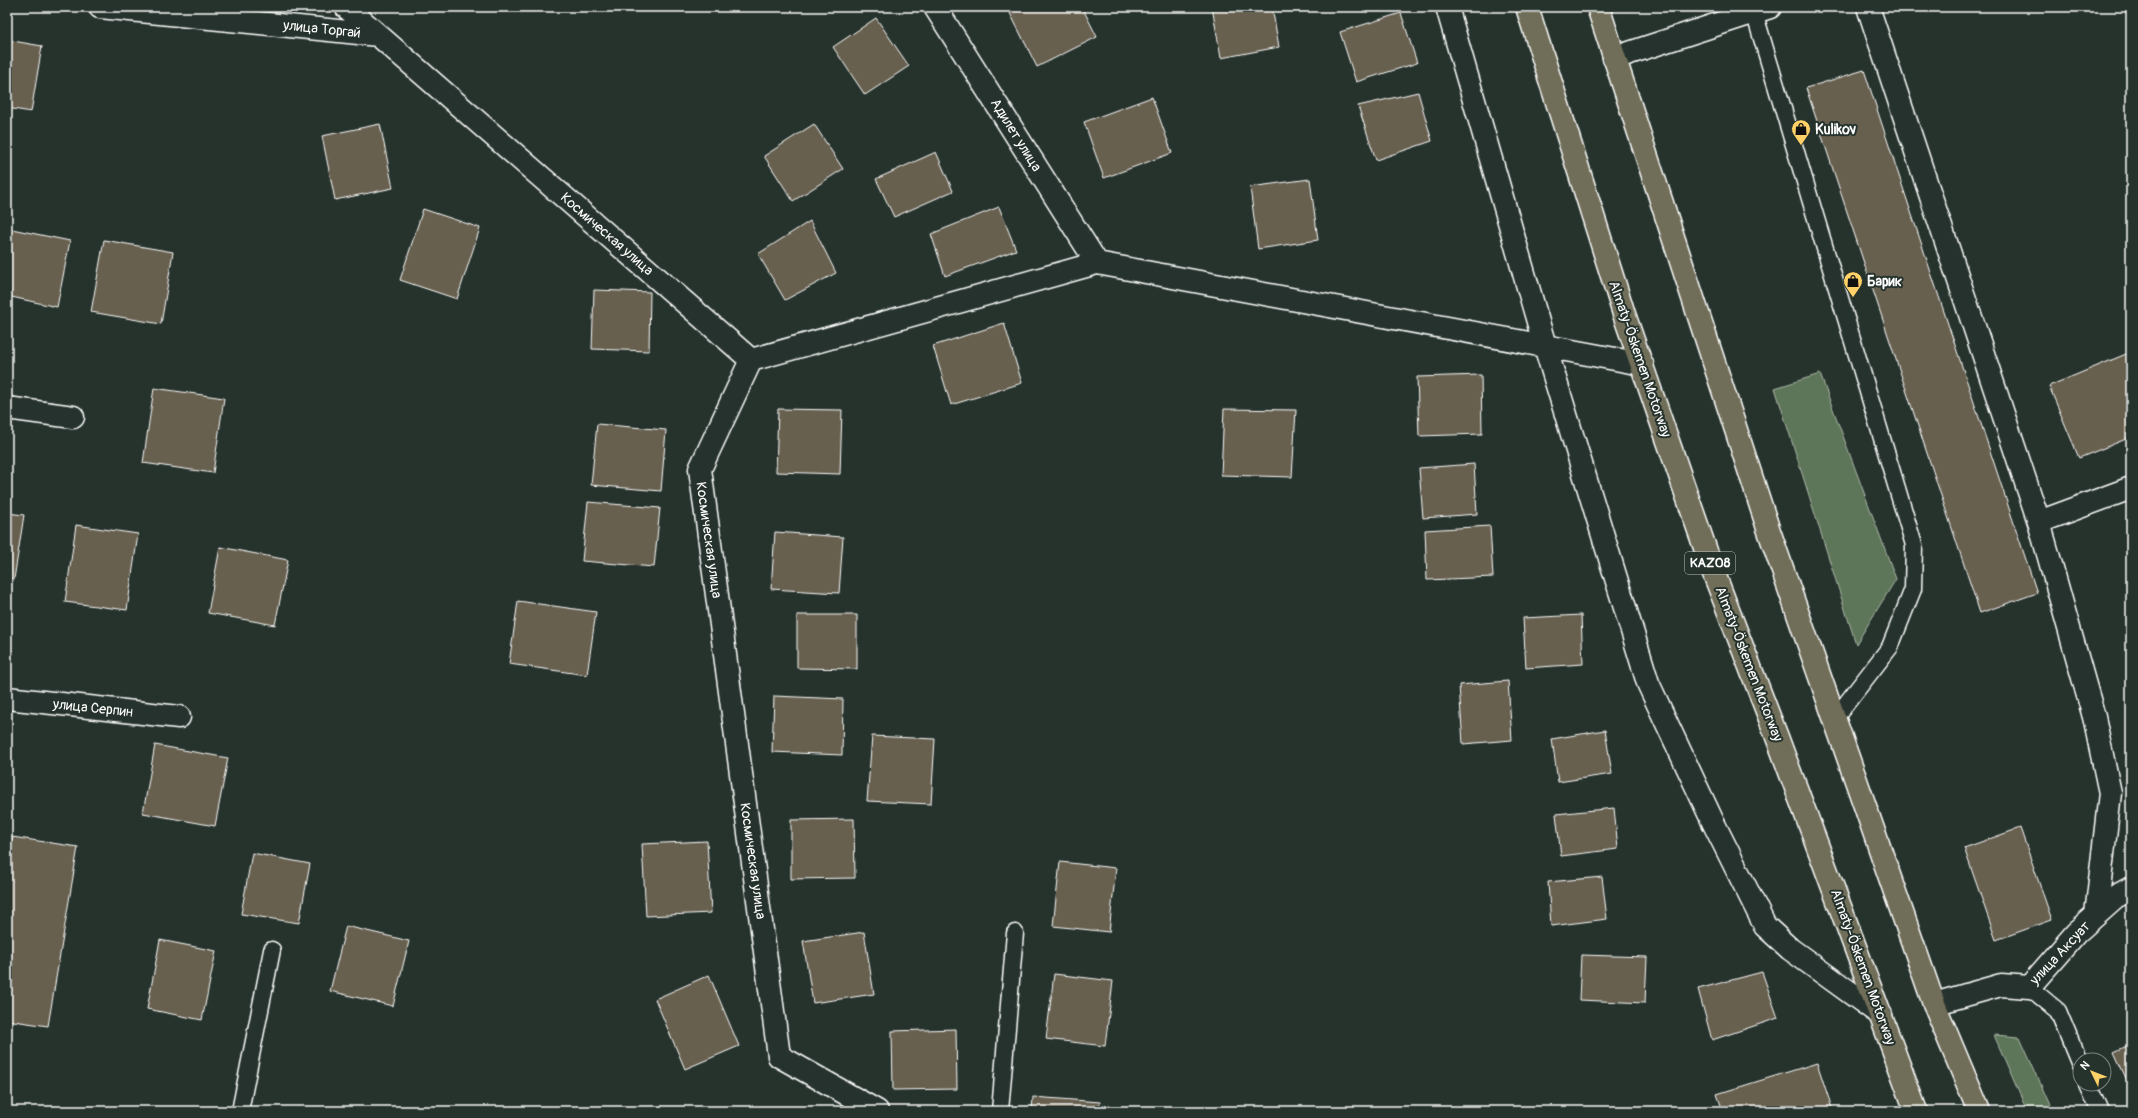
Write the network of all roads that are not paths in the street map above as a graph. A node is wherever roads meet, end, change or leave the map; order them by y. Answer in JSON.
{"nodes":[{"id":1,"x":100,"y":7,"type":"edge"},
{"id":2,"x":346,"y":7,"type":"edge"},
{"id":3,"x":935,"y":7,"type":"edge"},
{"id":4,"x":1447,"y":7,"type":"edge"},
{"id":5,"x":1527,"y":7,"type":"edge"},
{"id":6,"x":1598,"y":7,"type":"edge"},
{"id":7,"x":1868,"y":7,"type":"edge"},
{"id":8,"x":1762,"y":10,"type":"edge"},
{"id":9,"x":378,"y":34,"type":"junction"},
{"id":10,"x":1614,"y":58,"type":"junction"},
{"id":11,"x":1097,"y":263,"type":"junction"},
{"id":12,"x":1546,"y":346,"type":"junction"},
{"id":13,"x":751,"y":360,"type":"junction"},
{"id":14,"x":1642,"y":364,"type":"junction"},
{"id":15,"x":7,"y":408,"type":"edge"},
{"id":16,"x":73,"y":417,"type":"dead end"},
{"id":17,"x":2131,"y":488,"type":"edge"},
{"id":18,"x":2039,"y":522,"type":"junction"},
{"id":19,"x":7,"y":698,"type":"edge"},
{"id":20,"x":179,"y":717,"type":"dead end"},
{"id":21,"x":1835,"y":718,"type":"junction"},
{"id":22,"x":2131,"y":888,"type":"edge"},
{"id":23,"x":2096,"y":916,"type":"junction"},
{"id":24,"x":1015,"y":933,"type":"dead end"},
{"id":25,"x":272,"y":950,"type":"dead end"},
{"id":26,"x":2029,"y":988,"type":"junction"},
{"id":27,"x":1934,"y":1004,"type":"junction"},
{"id":28,"x":1880,"y":1015,"type":"junction"},
{"id":29,"x":2075,"y":1052,"type":"edge"},
{"id":30,"x":2092,"y":1092,"type":"edge"},
{"id":31,"x":240,"y":1111,"type":"edge"},
{"id":32,"x":877,"y":1111,"type":"edge"},
{"id":33,"x":1000,"y":1111,"type":"edge"},
{"id":34,"x":1916,"y":1111,"type":"edge"},
{"id":35,"x":1979,"y":1111,"type":"edge"},
{"id":36,"x":2100,"y":1111,"type":"edge"}],
"edges":[{"from":1,"to":9,"type":"street","name":"улица Торгай"},
{"from":2,"to":9,"type":"street","name":"Космическая улица"},
{"from":3,"to":11,"type":"street","name":"Адилет улица"},
{"from":4,"to":12,"type":"street"},
{"from":5,"to":14,"type":"main road","name":"Almaty-Öskemen Motorway","number":"KAZ08"},
{"from":6,"to":10,"type":"main road"},
{"from":7,"to":18,"type":"street"},
{"from":8,"to":10,"type":"street"},
{"from":8,"to":21,"type":"lane"},
{"from":9,"to":13,"type":"street","name":"Космическая улица"},
{"from":10,"to":21,"type":"main road"},
{"from":11,"to":12,"type":"street"},
{"from":11,"to":13,"type":"street"},
{"from":12,"to":14,"type":"street"},
{"from":12,"to":28,"type":"street"},
{"from":13,"to":32,"type":"street","name":"Космическая улица"},
{"from":14,"to":28,"type":"main road","name":"Almaty-Öskemen Motorway","number":"KAZ08"},
{"from":15,"to":16,"type":"street"},
{"from":17,"to":18,"type":"street"},
{"from":18,"to":23,"type":"street"},
{"from":19,"to":20,"type":"street","name":"улица Серпин"},
{"from":21,"to":27,"type":"main road"},
{"from":22,"to":23,"type":"street","name":"улица Аксуат"},
{"from":23,"to":26,"type":"street","name":"улица Аксуат"},
{"from":24,"to":33,"type":"lane"},
{"from":25,"to":31,"type":"lane"},
{"from":26,"to":27,"type":"street","name":"улица Аксуат"},
{"from":26,"to":29,"type":"lane"},
{"from":27,"to":35,"type":"main road"},
{"from":28,"to":34,"type":"main road","name":"Almaty-Öskemen Motorway","number":"KAZ08"},
{"from":30,"to":36,"type":"lane"}]}
